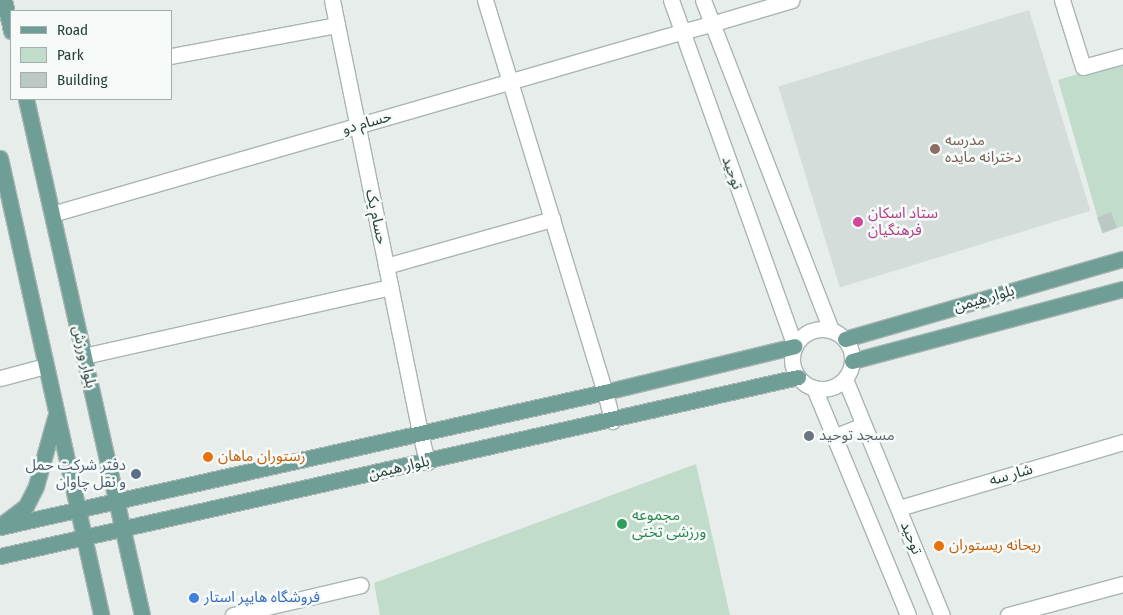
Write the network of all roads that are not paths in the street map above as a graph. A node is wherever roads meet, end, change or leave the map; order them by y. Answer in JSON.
{"nodes":[{"id":1,"x":4,"y":0,"type":"edge"},
{"id":2,"x":332,"y":0,"type":"edge"},
{"id":3,"x":485,"y":0,"type":"edge"},
{"id":4,"x":671,"y":0,"type":"edge"},
{"id":5,"x":703,"y":0,"type":"edge"},
{"id":6,"x":792,"y":0,"type":"edge"},
{"id":7,"x":1062,"y":0,"type":"edge"},
{"id":8,"x":710,"y":24,"type":"junction"},
{"id":9,"x":337,"y":25,"type":"junction"},
{"id":10,"x":10,"y":27,"type":"edge"},
{"id":11,"x":681,"y":32,"type":"junction"},
{"id":12,"x":172,"y":56,"type":"edge"},
{"id":13,"x":1123,"y":56,"type":"edge"},
{"id":14,"x":509,"y":82,"type":"junction"},
{"id":15,"x":26,"y":100,"type":"edge"},
{"id":16,"x":357,"y":126,"type":"junction"},
{"id":17,"x":0,"y":158,"type":"edge"},
{"id":18,"x":52,"y":214,"type":"junction"},
{"id":19,"x":552,"y":218,"type":"junction"},
{"id":20,"x":1123,"y":259,"type":"edge"},
{"id":21,"x":386,"y":266,"type":"junction"},
{"id":22,"x":390,"y":288,"type":"junction"},
{"id":23,"x":1123,"y":289,"type":"edge"},
{"id":24,"x":831,"y":330,"type":"junction"},
{"id":25,"x":845,"y":339,"type":"junction"},
{"id":26,"x":795,"y":346,"type":"junction"},
{"id":27,"x":84,"y":356,"type":"junction"},
{"id":28,"x":852,"y":361,"type":"junction"},
{"id":29,"x":45,"y":366,"type":"junction"},
{"id":30,"x":798,"y":377,"type":"junction"},
{"id":31,"x":0,"y":378,"type":"edge"},
{"id":32,"x":845,"y":379,"type":"junction"},
{"id":33,"x":814,"y":388,"type":"junction"},
{"id":34,"x":605,"y":392,"type":"junction"},
{"id":35,"x":56,"y":414,"type":"junction"},
{"id":36,"x":612,"y":421,"type":"junction"},
{"id":37,"x":863,"y":425,"type":"junction"},
{"id":38,"x":420,"y":433,"type":"junction"},
{"id":39,"x":836,"y":436,"type":"junction"},
{"id":40,"x":1123,"y":442,"type":"edge"},
{"id":41,"x":427,"y":462,"type":"junction"},
{"id":42,"x":116,"y":501,"type":"junction"},
{"id":43,"x":899,"y":508,"type":"junction"},
{"id":44,"x":77,"y":510,"type":"junction"},
{"id":45,"x":0,"y":527,"type":"edge"},
{"id":46,"x":123,"y":529,"type":"junction"},
{"id":47,"x":83,"y":538,"type":"junction"},
{"id":48,"x":0,"y":556,"type":"edge"},
{"id":49,"x":1123,"y":584,"type":"edge"},
{"id":50,"x":361,"y":585,"type":"dead end"},
{"id":51,"x":101,"y":615,"type":"edge"},
{"id":52,"x":142,"y":615,"type":"edge"},
{"id":53,"x":233,"y":615,"type":"edge"},
{"id":54,"x":908,"y":615,"type":"edge"},
{"id":55,"x":942,"y":615,"type":"edge"},
{"id":56,"x":1008,"y":615,"type":"edge"}],
"edges":[{"from":1,"to":10,"type":"main road"},
{"from":2,"to":9,"type":"street","name":"حسام یک"},
{"from":3,"to":14,"type":"street"},
{"from":4,"to":11,"type":"street","name":"توحید"},
{"from":5,"to":8,"type":"street"},
{"from":6,"to":8,"type":"street","name":"حسام دو"},
{"from":7,"to":13,"type":"street"},
{"from":8,"to":11,"type":"street","name":"حسام دو"},
{"from":8,"to":24,"type":"street"},
{"from":9,"to":12,"type":"street"},
{"from":9,"to":16,"type":"street","name":"حسام یک"},
{"from":11,"to":14,"type":"street","name":"حسام دو"},
{"from":11,"to":26,"type":"street","name":"توحید"},
{"from":14,"to":16,"type":"street","name":"حسام دو"},
{"from":14,"to":19,"type":"street"},
{"from":15,"to":18,"type":"main road","name":"بلوار ورزش"},
{"from":16,"to":18,"type":"street","name":"حسام دو"},
{"from":16,"to":21,"type":"street","name":"حسام یک"},
{"from":17,"to":29,"type":"main road"},
{"from":18,"to":27,"type":"main road","name":"بلوار ورزش"},
{"from":19,"to":21,"type":"street"},
{"from":19,"to":34,"type":"street"},
{"from":20,"to":25,"type":"main road","name":"بلوار هیمن"},
{"from":21,"to":22,"type":"street","name":"حسام یک"},
{"from":22,"to":27,"type":"street"},
{"from":22,"to":38,"type":"street","name":"حسام یک"},
{"from":23,"to":28,"type":"main road","name":"بلوار هیمن"},
{"from":24,"to":25,"type":"street"},
{"from":24,"to":26,"type":"street"},
{"from":25,"to":28,"type":"street"},
{"from":26,"to":30,"type":"street"},
{"from":26,"to":34,"type":"main road","name":"بلوار هیمن"},
{"from":27,"to":42,"type":"main road","name":"بلوار ورزش"},
{"from":28,"to":32,"type":"street"},
{"from":29,"to":31,"type":"street"},
{"from":29,"to":35,"type":"main road"},
{"from":30,"to":33,"type":"street"},
{"from":30,"to":36,"type":"main road","name":"بلوار هیمن"},
{"from":32,"to":33,"type":"street"},
{"from":32,"to":37,"type":"street","name":"توحید"},
{"from":33,"to":39,"type":"street","name":"توحید"},
{"from":34,"to":36,"type":"street"},
{"from":34,"to":38,"type":"main road","name":"بلوار هیمن"},
{"from":35,"to":44,"type":"main road"},
{"from":35,"to":45,"type":"main road"},
{"from":36,"to":41,"type":"main road","name":"بلوار هیمن"},
{"from":37,"to":39,"type":"street"},
{"from":37,"to":43,"type":"street","name":"توحید"},
{"from":38,"to":41,"type":"street","name":"حسام یک"},
{"from":38,"to":42,"type":"main road","name":"بلوار هیمن"},
{"from":39,"to":54,"type":"street","name":"توحید"},
{"from":40,"to":43,"type":"street","name":"شار سه"},
{"from":41,"to":46,"type":"main road","name":"بلوار هیمن"},
{"from":42,"to":44,"type":"main road","name":"بلوار هیمن"},
{"from":42,"to":46,"type":"main road","name":"بلوار ورزش"},
{"from":43,"to":55,"type":"street","name":"توحید"},
{"from":44,"to":45,"type":"main road","name":"بلوار هیمن"},
{"from":44,"to":47,"type":"main road"},
{"from":46,"to":47,"type":"main road","name":"بلوار هیمن"},
{"from":46,"to":52,"type":"main road","name":"بلوار ورزش"},
{"from":47,"to":48,"type":"main road","name":"بلوار هیمن"},
{"from":47,"to":51,"type":"main road"},
{"from":49,"to":56,"type":"street"},
{"from":50,"to":53,"type":"street"}]}
